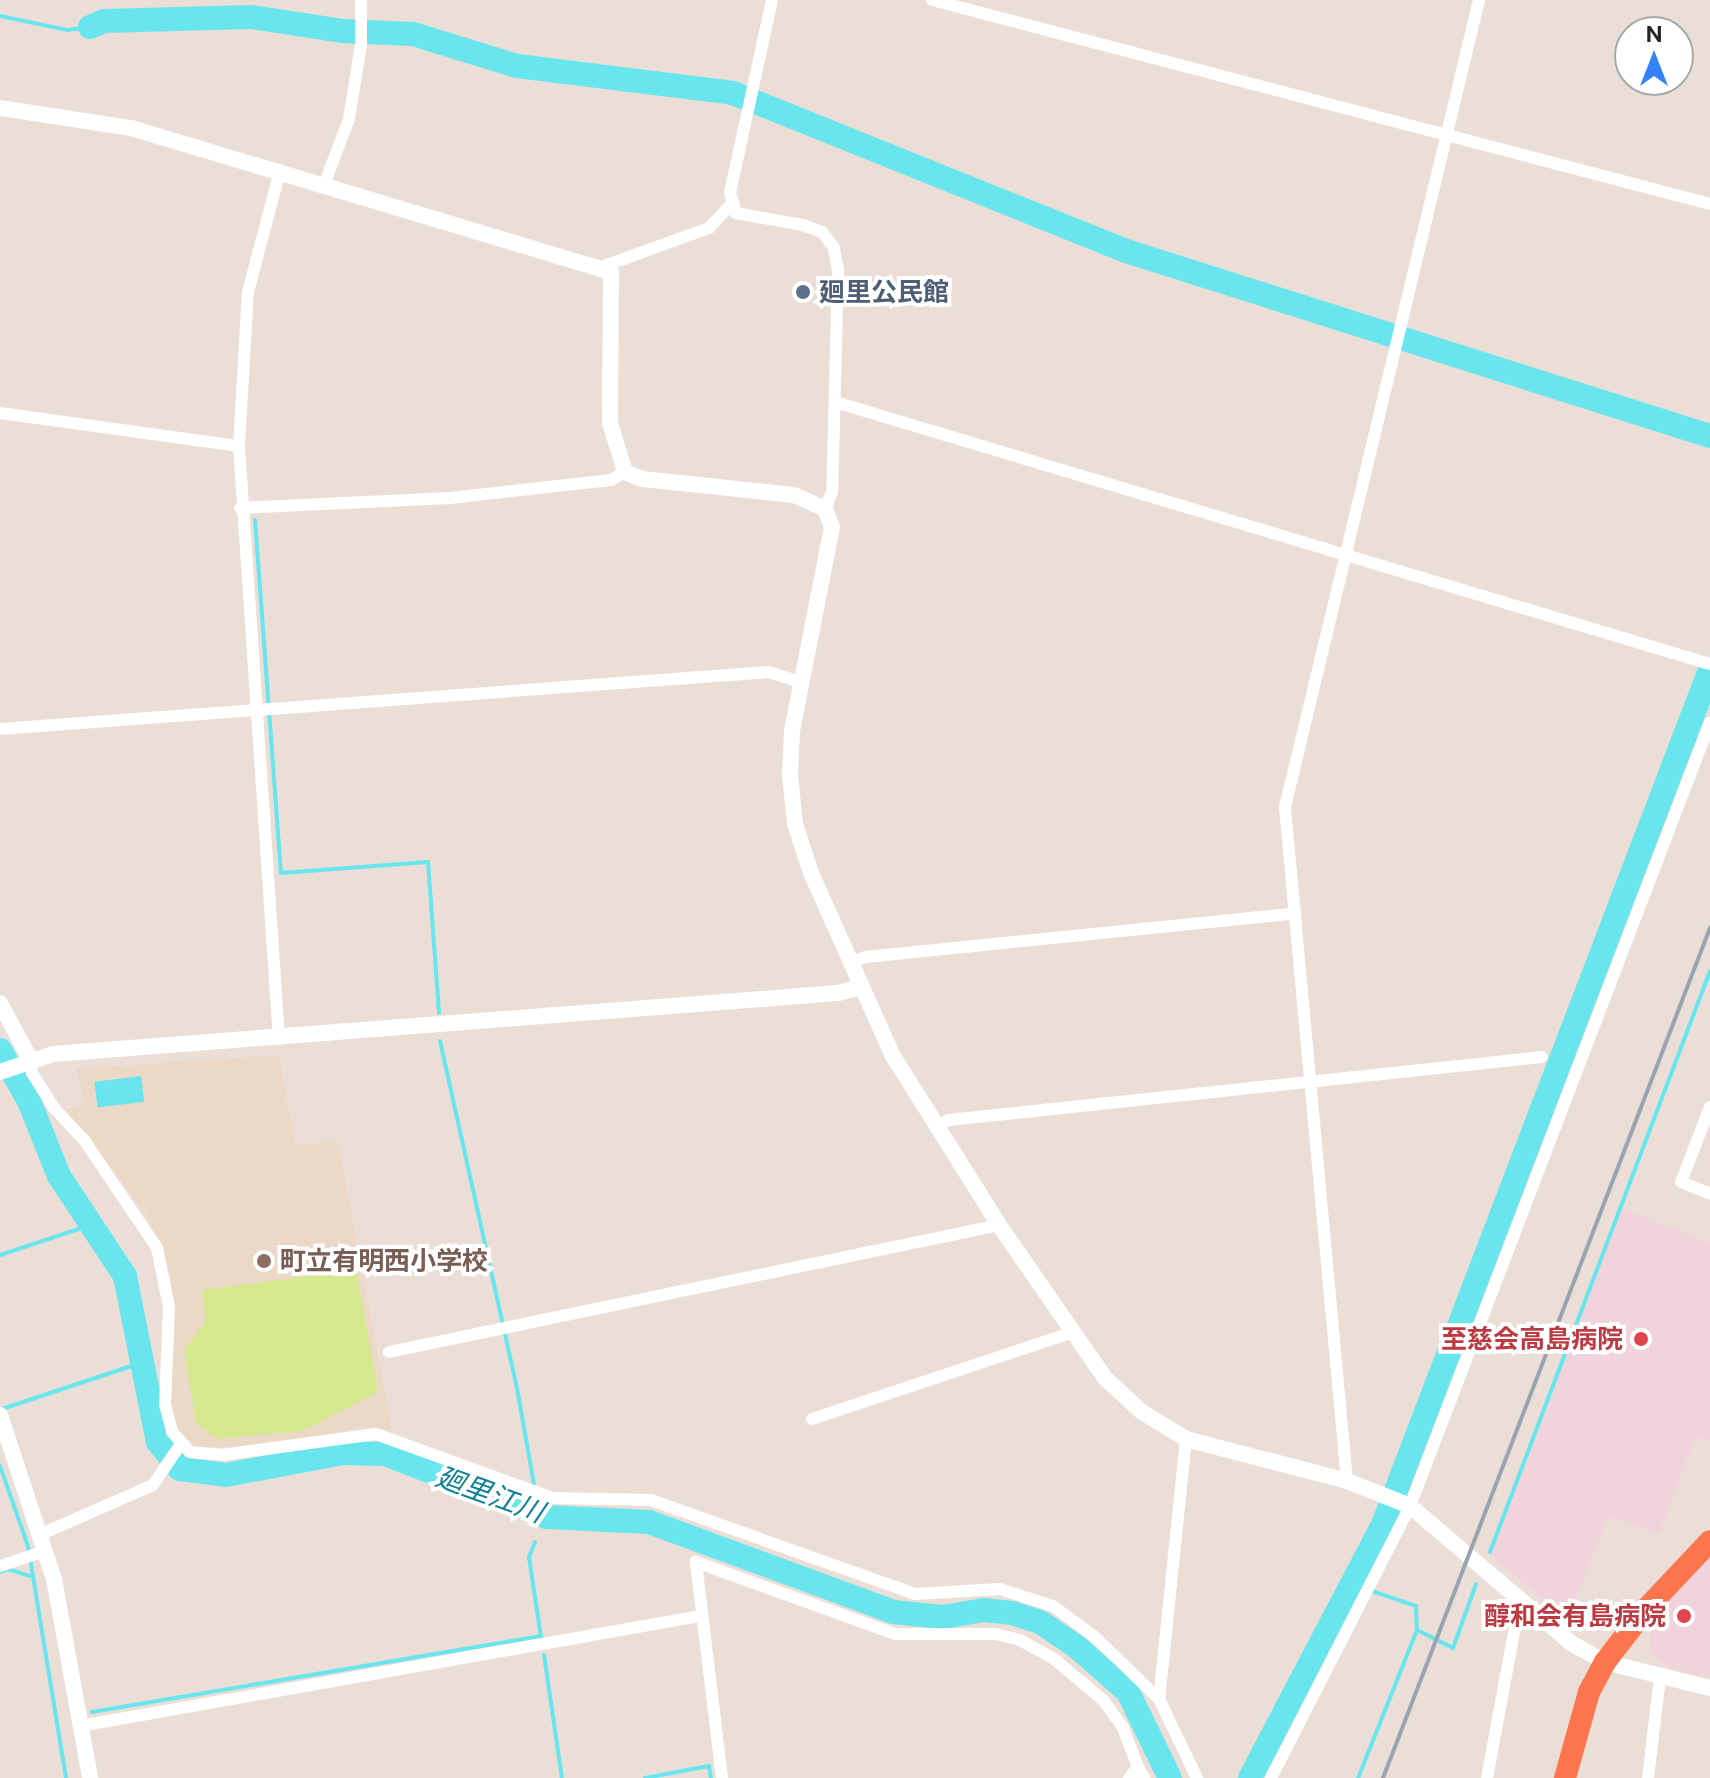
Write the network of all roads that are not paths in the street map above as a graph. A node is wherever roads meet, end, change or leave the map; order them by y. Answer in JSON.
{"nodes":[{"id":1,"x":361,"y":0,"type":"edge"},
{"id":2,"x":772,"y":0,"type":"edge"},
{"id":3,"x":932,"y":0,"type":"edge"},
{"id":4,"x":1479,"y":0,"type":"edge"},
{"id":5,"x":0,"y":108,"type":"edge"},
{"id":6,"x":1447,"y":135,"type":"junction"},
{"id":7,"x":280,"y":171,"type":"junction"},
{"id":8,"x":324,"y":185,"type":"junction"},
{"id":9,"x":731,"y":204,"type":"junction"},
{"id":10,"x":1710,"y":204,"type":"edge"},
{"id":11,"x":604,"y":266,"type":"junction"},
{"id":12,"x":835,"y":402,"type":"junction"},
{"id":13,"x":0,"y":413,"type":"edge"},
{"id":14,"x":239,"y":446,"type":"junction"},
{"id":15,"x":625,"y":472,"type":"junction"},
{"id":16,"x":240,"y":508,"type":"junction"},
{"id":17,"x":825,"y":509,"type":"junction"},
{"id":18,"x":1346,"y":554,"type":"junction"},
{"id":19,"x":1710,"y":664,"type":"edge"},
{"id":20,"x":801,"y":682,"type":"junction"},
{"id":21,"x":264,"y":710,"type":"junction"},
{"id":22,"x":1710,"y":723,"type":"edge"},
{"id":23,"x":0,"y":729,"type":"edge"},
{"id":24,"x":1296,"y":913,"type":"junction"},
{"id":25,"x":850,"y":963,"type":"junction"},
{"id":26,"x":860,"y":987,"type":"junction"},
{"id":27,"x":0,"y":1003,"type":"edge"},
{"id":28,"x":279,"y":1039,"type":"junction"},
{"id":29,"x":1542,"y":1057,"type":"dead end"},
{"id":30,"x":26,"y":1060,"type":"junction"},
{"id":31,"x":1,"y":1072,"type":"edge"},
{"id":32,"x":1314,"y":1082,"type":"junction"},
{"id":33,"x":1710,"y":1107,"type":"edge"},
{"id":34,"x":935,"y":1127,"type":"junction"},
{"id":35,"x":1710,"y":1194,"type":"edge"},
{"id":36,"x":999,"y":1225,"type":"junction"},
{"id":37,"x":1071,"y":1333,"type":"junction"},
{"id":38,"x":389,"y":1352,"type":"dead end"},
{"id":39,"x":0,"y":1415,"type":"edge"},
{"id":40,"x":812,"y":1419,"type":"dead end"},
{"id":41,"x":1186,"y":1439,"type":"junction"},
{"id":42,"x":180,"y":1445,"type":"junction"},
{"id":43,"x":1347,"y":1481,"type":"junction"},
{"id":44,"x":1410,"y":1506,"type":"junction"},
{"id":45,"x":1710,"y":1541,"type":"edge"},
{"id":46,"x":35,"y":1549,"type":"junction"},
{"id":47,"x":0,"y":1566,"type":"edge"},
{"id":48,"x":1524,"y":1607,"type":"junction"},
{"id":49,"x":700,"y":1616,"type":"junction"},
{"id":50,"x":1605,"y":1662,"type":"junction"},
{"id":51,"x":1660,"y":1677,"type":"junction"},
{"id":52,"x":1710,"y":1688,"type":"edge"},
{"id":53,"x":1159,"y":1699,"type":"junction"},
{"id":54,"x":80,"y":1726,"type":"junction"},
{"id":55,"x":1141,"y":1773,"type":"edge"},
{"id":56,"x":90,"y":1778,"type":"edge"},
{"id":57,"x":722,"y":1778,"type":"edge"},
{"id":58,"x":1129,"y":1778,"type":"edge"},
{"id":59,"x":1197,"y":1778,"type":"edge"},
{"id":60,"x":1271,"y":1778,"type":"edge"},
{"id":61,"x":1487,"y":1778,"type":"edge"},
{"id":62,"x":1565,"y":1778,"type":"edge"},
{"id":63,"x":1648,"y":1778,"type":"edge"}],
"edges":[{"from":1,"to":8,"type":"street"},
{"from":2,"to":9,"type":"street"},
{"from":3,"to":6,"type":"street"},
{"from":4,"to":6,"type":"street"},
{"from":5,"to":7,"type":"street"},
{"from":6,"to":10,"type":"street"},
{"from":6,"to":18,"type":"street"},
{"from":7,"to":8,"type":"street"},
{"from":7,"to":14,"type":"street"},
{"from":8,"to":11,"type":"street"},
{"from":9,"to":11,"type":"street"},
{"from":9,"to":12,"type":"street"},
{"from":11,"to":15,"type":"street"},
{"from":12,"to":17,"type":"street"},
{"from":12,"to":18,"type":"street"},
{"from":13,"to":14,"type":"street"},
{"from":14,"to":16,"type":"street"},
{"from":15,"to":16,"type":"street"},
{"from":15,"to":17,"type":"street"},
{"from":16,"to":21,"type":"street"},
{"from":17,"to":20,"type":"street"},
{"from":18,"to":19,"type":"street"},
{"from":18,"to":24,"type":"street"},
{"from":20,"to":21,"type":"street"},
{"from":20,"to":25,"type":"street"},
{"from":21,"to":23,"type":"street"},
{"from":21,"to":28,"type":"street"},
{"from":22,"to":44,"type":"street"},
{"from":24,"to":25,"type":"street"},
{"from":24,"to":32,"type":"street"},
{"from":25,"to":26,"type":"street"},
{"from":26,"to":28,"type":"street"},
{"from":26,"to":34,"type":"street"},
{"from":27,"to":30,"type":"street"},
{"from":28,"to":30,"type":"street"},
{"from":29,"to":32,"type":"street"},
{"from":30,"to":31,"type":"street"},
{"from":30,"to":42,"type":"street"},
{"from":32,"to":34,"type":"street"},
{"from":32,"to":43,"type":"street"},
{"from":33,"to":35,"type":"street"},
{"from":34,"to":36,"type":"street"},
{"from":36,"to":37,"type":"street"},
{"from":36,"to":38,"type":"street"},
{"from":37,"to":40,"type":"street"},
{"from":37,"to":41,"type":"street"},
{"from":39,"to":46,"type":"street"},
{"from":41,"to":43,"type":"street"},
{"from":41,"to":53,"type":"street"},
{"from":42,"to":46,"type":"street"},
{"from":42,"to":53,"type":"street"},
{"from":43,"to":44,"type":"street"},
{"from":44,"to":48,"type":"street"},
{"from":44,"to":60,"type":"street"},
{"from":45,"to":50,"type":"highway"},
{"from":46,"to":47,"type":"street"},
{"from":46,"to":54,"type":"street"},
{"from":48,"to":50,"type":"street"},
{"from":48,"to":61,"type":"street"},
{"from":49,"to":54,"type":"street"},
{"from":49,"to":55,"type":"street"},
{"from":49,"to":57,"type":"street"},
{"from":50,"to":51,"type":"street"},
{"from":50,"to":62,"type":"highway"},
{"from":51,"to":52,"type":"street"},
{"from":51,"to":63,"type":"street"},
{"from":53,"to":59,"type":"street"},
{"from":54,"to":56,"type":"street"},
{"from":55,"to":58,"type":"street"}]}
